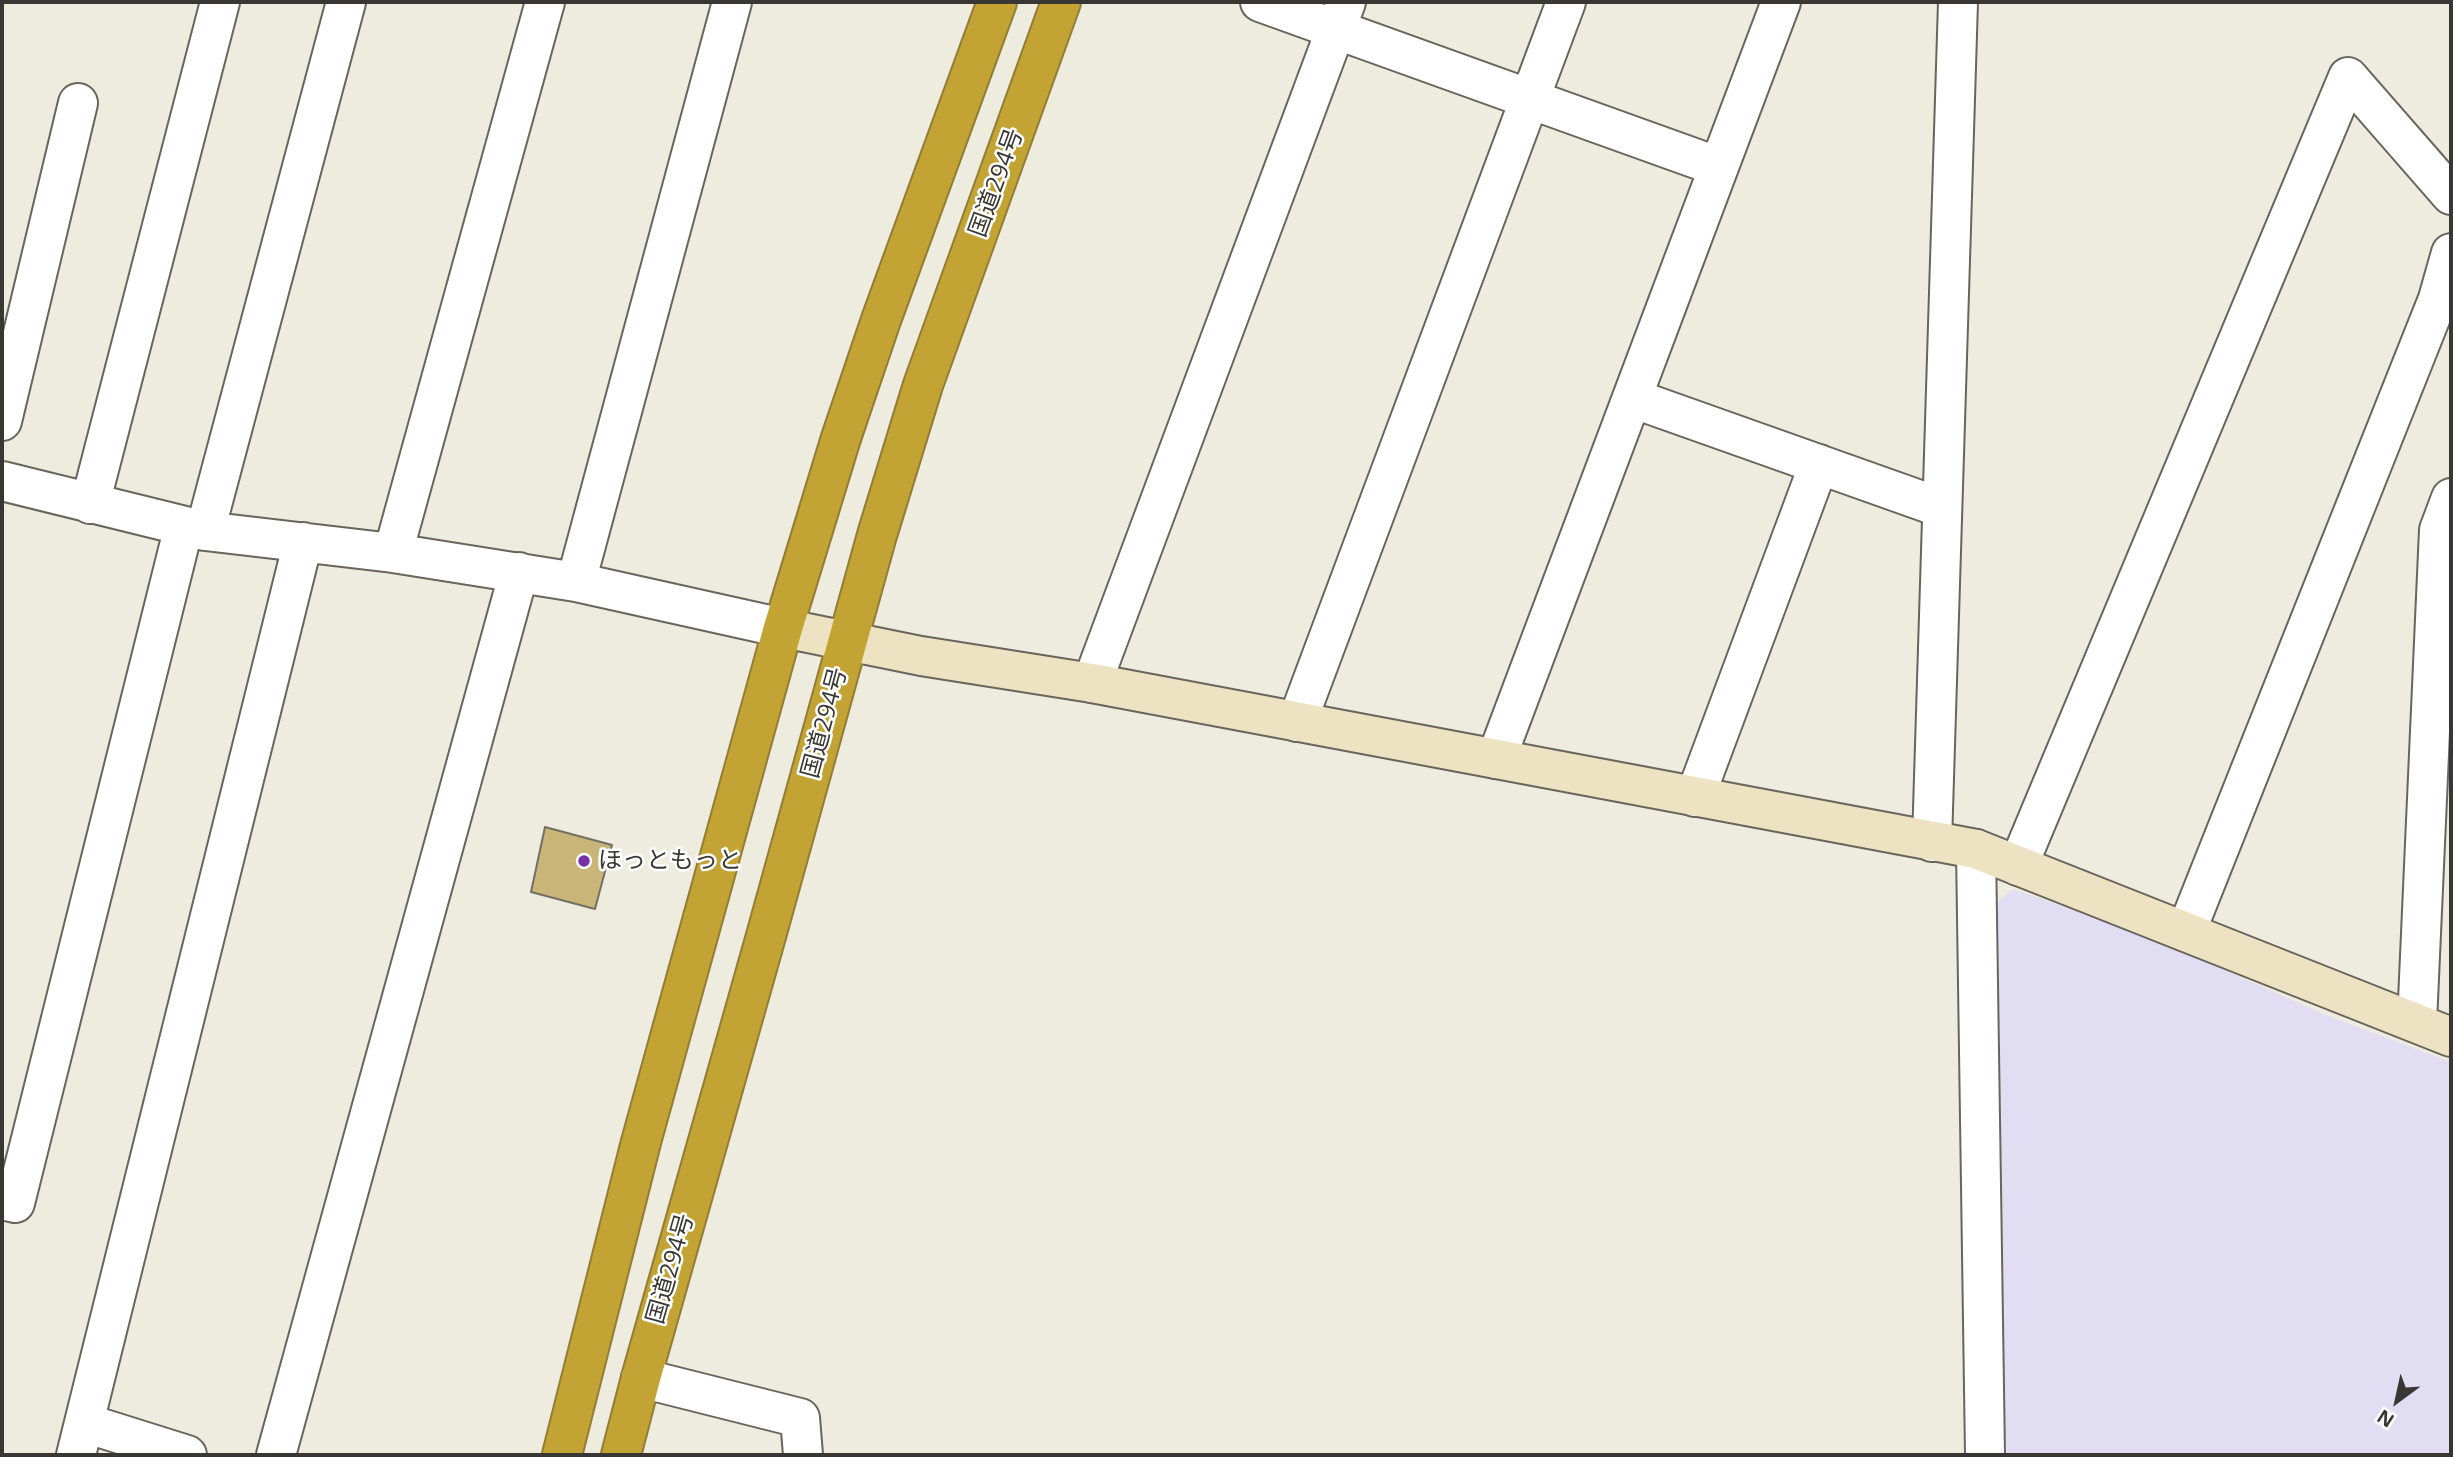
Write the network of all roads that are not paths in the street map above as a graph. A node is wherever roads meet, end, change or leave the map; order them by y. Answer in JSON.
{"nodes":[{"id":1,"x":220,"y":2,"type":"edge"},
{"id":2,"x":346,"y":2,"type":"edge"},
{"id":3,"x":545,"y":2,"type":"edge"},
{"id":4,"x":732,"y":2,"type":"edge"},
{"id":5,"x":996,"y":2,"type":"edge"},
{"id":6,"x":1061,"y":2,"type":"edge"},
{"id":7,"x":1260,"y":2,"type":"edge"},
{"id":8,"x":1566,"y":2,"type":"edge"},
{"id":9,"x":1781,"y":2,"type":"edge"},
{"id":10,"x":1958,"y":2,"type":"edge"},
{"id":11,"x":1341,"y":16,"type":"edge"},
{"id":12,"x":1530,"y":99,"type":"junction"},
{"id":13,"x":78,"y":103,"type":"dead end"},
{"id":14,"x":1719,"y":167,"type":"junction"},
{"id":15,"x":2451,"y":195,"type":"edge"},
{"id":16,"x":2451,"y":253,"type":"edge"},
{"id":17,"x":1632,"y":398,"type":"junction"},
{"id":18,"x":2,"y":421,"type":"edge"},
{"id":19,"x":1819,"y":464,"type":"junction"},
{"id":20,"x":2,"y":481,"type":"edge"},
{"id":21,"x":2451,"y":498,"type":"edge"},
{"id":22,"x":90,"y":504,"type":"junction"},
{"id":23,"x":1942,"y":508,"type":"junction"},
{"id":24,"x":194,"y":528,"type":"junction"},
{"id":25,"x":303,"y":542,"type":"junction"},
{"id":26,"x":393,"y":553,"type":"junction"},
{"id":27,"x":519,"y":572,"type":"junction"},
{"id":28,"x":576,"y":582,"type":"junction"},
{"id":29,"x":783,"y":628,"type":"junction"},
{"id":30,"x":848,"y":640,"type":"junction"},
{"id":31,"x":1092,"y":683,"type":"junction"},
{"id":32,"x":1297,"y":722,"type":"junction"},
{"id":33,"x":1496,"y":759,"type":"junction"},
{"id":34,"x":1695,"y":797,"type":"junction"},
{"id":35,"x":1932,"y":842,"type":"junction"},
{"id":36,"x":1976,"y":849,"type":"junction"},
{"id":37,"x":2018,"y":866,"type":"junction"},
{"id":38,"x":2186,"y":932,"type":"junction"},
{"id":39,"x":2434,"y":1030,"type":"edge"},
{"id":40,"x":2,"y":1200,"type":"edge"},
{"id":41,"x":641,"y":1378,"type":"junction"},
{"id":42,"x":80,"y":1439,"type":"edge"},
{"id":43,"x":187,"y":1455,"type":"edge"},
{"id":44,"x":276,"y":1455,"type":"edge"},
{"id":45,"x":562,"y":1455,"type":"edge"},
{"id":46,"x":621,"y":1455,"type":"edge"},
{"id":47,"x":803,"y":1455,"type":"edge"},
{"id":48,"x":1985,"y":1455,"type":"edge"}],
"edges":[{"from":1,"to":22,"type":"street"},
{"from":2,"to":24,"type":"street"},
{"from":3,"to":26,"type":"street"},
{"from":4,"to":28,"type":"street"},
{"from":5,"to":29,"type":"highway"},
{"from":6,"to":30,"type":"highway","name":"国道294号"},
{"from":7,"to":11,"type":"street"},
{"from":8,"to":12,"type":"street"},
{"from":9,"to":14,"type":"street"},
{"from":10,"to":23,"type":"street"},
{"from":11,"to":12,"type":"street"},
{"from":11,"to":31,"type":"street"},
{"from":12,"to":14,"type":"street"},
{"from":12,"to":32,"type":"street"},
{"from":13,"to":18,"type":"street"},
{"from":14,"to":17,"type":"street"},
{"from":15,"to":37,"type":"street"},
{"from":16,"to":38,"type":"street"},
{"from":17,"to":19,"type":"street"},
{"from":17,"to":33,"type":"street"},
{"from":19,"to":23,"type":"street"},
{"from":19,"to":34,"type":"street"},
{"from":20,"to":22,"type":"street"},
{"from":21,"to":39,"type":"street"},
{"from":22,"to":24,"type":"street"},
{"from":23,"to":35,"type":"street"},
{"from":24,"to":25,"type":"street"},
{"from":24,"to":40,"type":"street"},
{"from":25,"to":26,"type":"street"},
{"from":25,"to":42,"type":"street"},
{"from":26,"to":27,"type":"street"},
{"from":27,"to":28,"type":"street"},
{"from":27,"to":44,"type":"street"},
{"from":28,"to":29,"type":"street"},
{"from":29,"to":30,"type":"street"},
{"from":29,"to":45,"type":"highway"},
{"from":30,"to":31,"type":"street"},
{"from":30,"to":41,"type":"highway","name":"国道294号"},
{"from":31,"to":32,"type":"street"},
{"from":32,"to":33,"type":"street"},
{"from":33,"to":34,"type":"street"},
{"from":34,"to":35,"type":"street"},
{"from":35,"to":36,"type":"street"},
{"from":36,"to":37,"type":"street"},
{"from":36,"to":48,"type":"street"},
{"from":37,"to":38,"type":"street"},
{"from":38,"to":39,"type":"street"},
{"from":41,"to":46,"type":"highway","name":"国道294号"},
{"from":41,"to":47,"type":"street"},
{"from":42,"to":43,"type":"street"}]}
